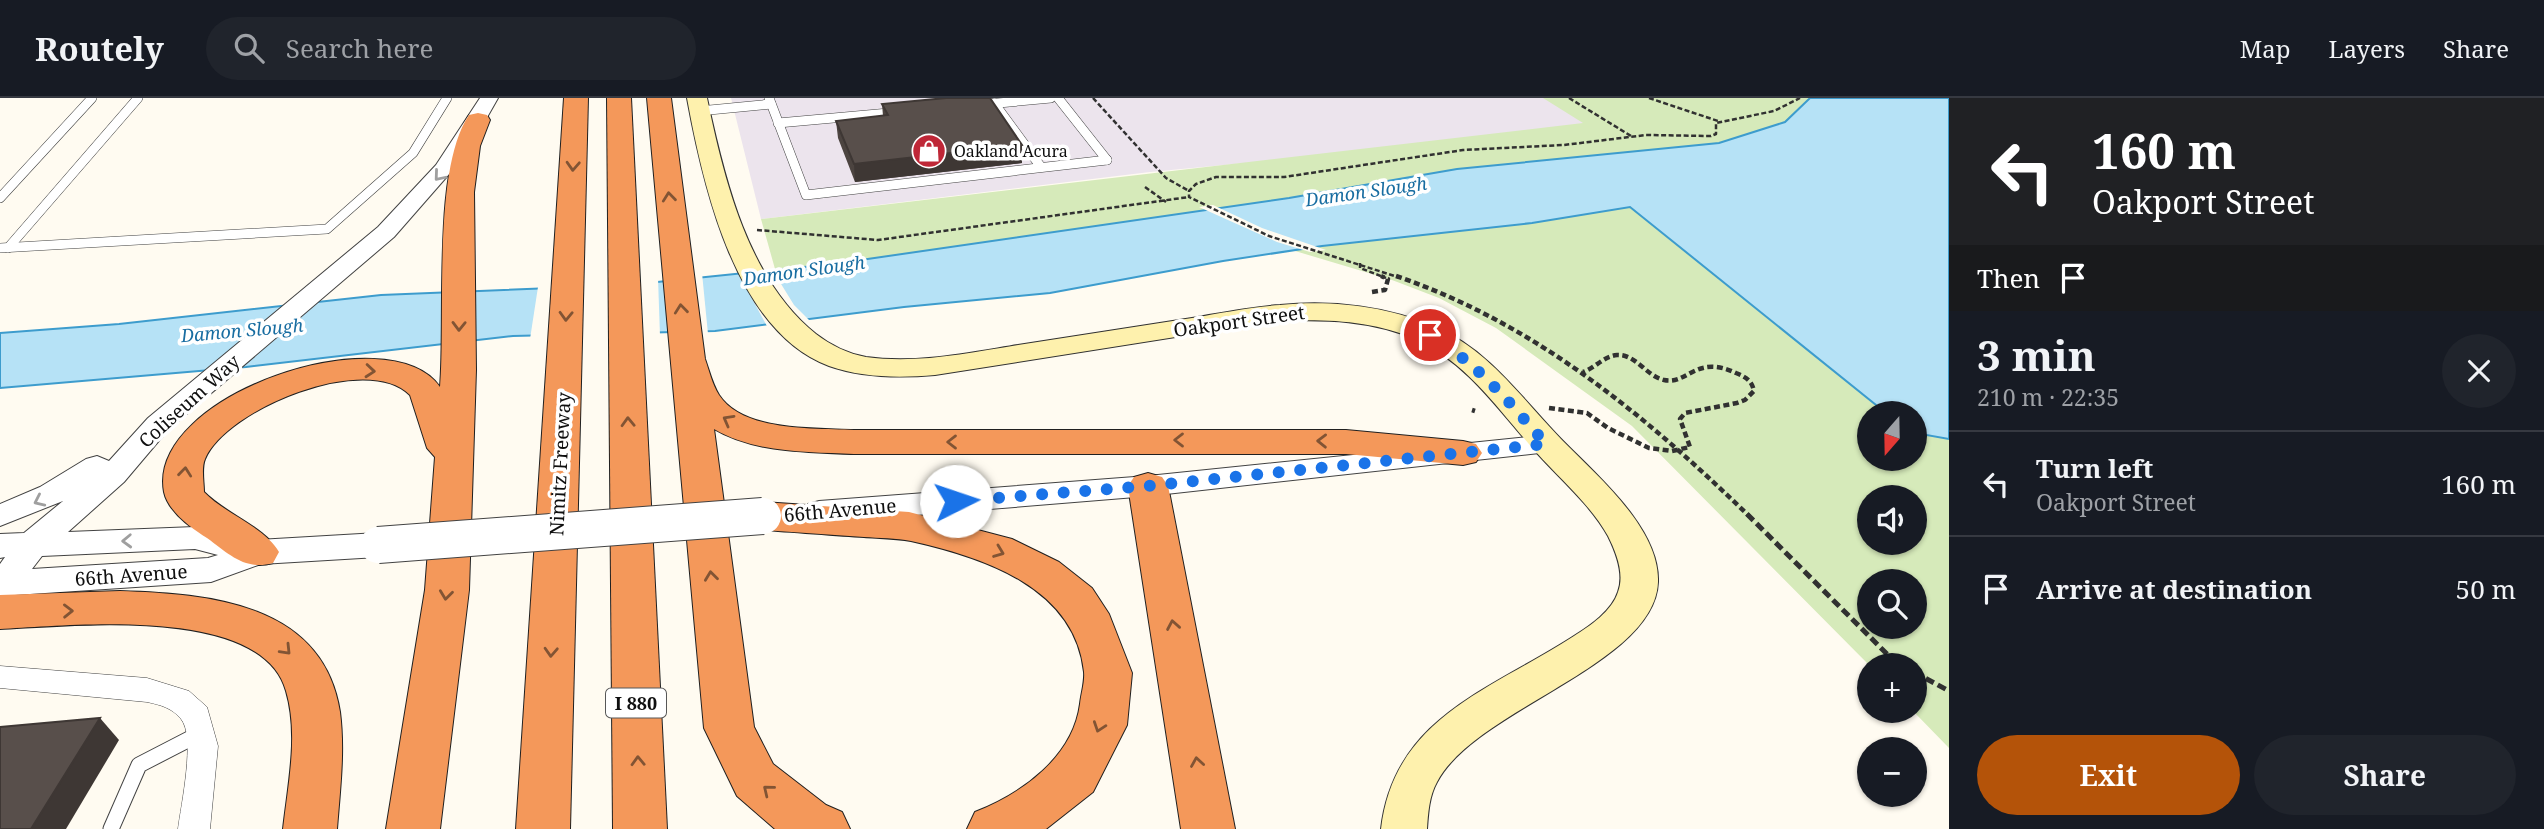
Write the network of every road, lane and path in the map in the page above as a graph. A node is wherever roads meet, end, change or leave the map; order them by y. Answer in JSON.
{"nodes":[{"id":1,"x":92,"y":98,"type":"edge"},
{"id":2,"x":138,"y":98,"type":"edge"},
{"id":3,"x":447,"y":98,"type":"edge"},
{"id":4,"x":576,"y":98,"type":"edge"},
{"id":5,"x":619,"y":98,"type":"edge"},
{"id":6,"x":659,"y":98,"type":"edge"},
{"id":7,"x":1051,"y":98,"type":"edge"},
{"id":8,"x":1058,"y":98,"type":"edge"},
{"id":9,"x":1093,"y":98,"type":"edge"},
{"id":10,"x":1569,"y":98,"type":"edge"},
{"id":11,"x":1649,"y":98,"type":"edge"},
{"id":12,"x":1800,"y":98,"type":"edge"},
{"id":13,"x":770,"y":101,"type":"edge"},
{"id":14,"x":994,"y":103,"type":"junction"},
{"id":15,"x":698,"y":104,"type":"edge"},
{"id":16,"x":963,"y":106,"type":"edge"},
{"id":17,"x":484,"y":109,"type":"edge"},
{"id":18,"x":912,"y":111,"type":"edge"},
{"id":19,"x":1719,"y":121,"type":"junction"},
{"id":20,"x":778,"y":123,"type":"junction"},
{"id":21,"x":1631,"y":136,"type":"junction"},
{"id":22,"x":1041,"y":167,"type":"junction"},
{"id":23,"x":1145,"y":187,"type":"dead end"},
{"id":24,"x":1189,"y":191,"type":"junction"},
{"id":25,"x":1189,"y":197,"type":"junction"},
{"id":26,"x":0,"y":198,"type":"edge"},
{"id":27,"x":1167,"y":202,"type":"junction"},
{"id":28,"x":236,"y":221,"type":"dead end"},
{"id":29,"x":735,"y":233,"type":"junction"},
{"id":30,"x":228,"y":235,"type":"junction"},
{"id":31,"x":4,"y":248,"type":"edge"},
{"id":32,"x":1360,"y":263,"type":"junction"},
{"id":33,"x":1372,"y":292,"type":"dead end"},
{"id":34,"x":795,"y":333,"type":"joint"},
{"id":35,"x":686,"y":353,"type":"junction"},
{"id":36,"x":1583,"y":372,"type":"junction"},
{"id":37,"x":158,"y":424,"type":"junction"},
{"id":38,"x":1547,"y":426,"type":"junction"},
{"id":39,"x":1680,"y":451,"type":"junction"},
{"id":40,"x":1463,"y":453,"type":"junction"},
{"id":41,"x":455,"y":478,"type":"junction"},
{"id":42,"x":1148,"y":486,"type":"junction"},
{"id":43,"x":0,"y":515,"type":"edge"},
{"id":44,"x":763,"y":516,"type":"junction"},
{"id":45,"x":33,"y":544,"type":"junction"},
{"id":46,"x":0,"y":546,"type":"edge"},
{"id":47,"x":258,"y":552,"type":"junction"},
{"id":48,"x":1,"y":593,"type":"edge"},
{"id":49,"x":1886,"y":653,"type":"edge"},
{"id":50,"x":0,"y":677,"type":"edge"},
{"id":51,"x":1927,"y":679,"type":"edge"},
{"id":52,"x":1949,"y":691,"type":"edge"},
{"id":53,"x":201,"y":733,"type":"junction"},
{"id":54,"x":111,"y":829,"type":"edge"},
{"id":55,"x":194,"y":829,"type":"edge"},
{"id":56,"x":310,"y":829,"type":"edge"},
{"id":57,"x":414,"y":829,"type":"edge"},
{"id":58,"x":543,"y":829,"type":"edge"},
{"id":59,"x":640,"y":829,"type":"edge"},
{"id":60,"x":823,"y":829,"type":"edge"},
{"id":61,"x":994,"y":829,"type":"edge"},
{"id":62,"x":1208,"y":829,"type":"edge"},
{"id":63,"x":1404,"y":829,"type":"edge"}],
"edges":[{"from":1,"to":26,"type":"lane"},
{"from":2,"to":31,"type":"lane"},
{"from":3,"to":30,"type":"lane"},
{"from":4,"to":58,"type":"highway","name":"Nimitz Freeway","one_way":true},
{"from":59,"to":5,"type":"highway","number":"I 880","one_way":true},
{"from":35,"to":6,"type":"highway","one_way":true},
{"from":7,"to":14,"type":"lane"},
{"from":8,"to":22,"type":"lane"},
{"from":9,"to":24,"type":"path"},
{"from":10,"to":21,"type":"path"},
{"from":11,"to":19,"type":"path"},
{"from":12,"to":19,"type":"path"},
{"from":13,"to":15,"type":"lane"},
{"from":13,"to":20,"type":"lane"},
{"from":14,"to":16,"type":"lane"},
{"from":14,"to":22,"type":"lane"},
{"from":15,"to":29,"type":"main road","name":"Oakport Street"},
{"from":17,"to":37,"type":"street","name":"Coliseum Way","one_way":true},
{"from":17,"to":41,"type":"highway","one_way":true},
{"from":18,"to":20,"type":"lane"},
{"from":19,"to":21,"type":"path"},
{"from":20,"to":22,"type":"lane"},
{"from":21,"to":24,"type":"path"},
{"from":23,"to":27,"type":"path"},
{"from":24,"to":25,"type":"path"},
{"from":25,"to":27,"type":"path"},
{"from":25,"to":32,"type":"path"},
{"from":27,"to":29,"type":"path"},
{"from":28,"to":30,"type":"lane"},
{"from":29,"to":34,"type":"main road","name":"Oakport Street"},
{"from":30,"to":31,"type":"lane"},
{"from":32,"to":33,"type":"path"},
{"from":32,"to":36,"type":"path"},
{"from":34,"to":38,"type":"main road","name":"Oakport Street"},
{"from":40,"to":35,"type":"highway","one_way":true},
{"from":60,"to":35,"type":"highway","one_way":true},
{"from":36,"to":39,"type":"path"},
{"from":36,"to":39,"type":"path"},
{"from":37,"to":43,"type":"street","one_way":true},
{"from":37,"to":45,"type":"street","name":"Coliseum Way"},
{"from":38,"to":39,"type":"path"},
{"from":38,"to":40,"type":"street","name":"66th Avenue"},
{"from":38,"to":63,"type":"main road","name":"Oakport Street"},
{"from":39,"to":49,"type":"path"},
{"from":40,"to":42,"type":"street","name":"66th Avenue"},
{"from":47,"to":41,"type":"highway","one_way":true},
{"from":41,"to":57,"type":"highway","one_way":true},
{"from":42,"to":44,"type":"street","name":"66th Avenue"},
{"from":62,"to":42,"type":"highway","one_way":true},
{"from":44,"to":47,"type":"street","name":"66th Avenue","bridge":true},
{"from":44,"to":61,"type":"highway","one_way":true},
{"from":45,"to":46,"type":"street","name":"66th Avenue"},
{"from":47,"to":45,"type":"street","name":"66th Avenue","one_way":true},
{"from":45,"to":48,"type":"street","name":"Coliseum Way"},
{"from":47,"to":48,"type":"street","name":"66th Avenue"},
{"from":48,"to":56,"type":"highway","one_way":true},
{"from":50,"to":53,"type":"street"},
{"from":51,"to":52,"type":"path"},
{"from":53,"to":54,"type":"lane"},
{"from":53,"to":55,"type":"street"}]}
